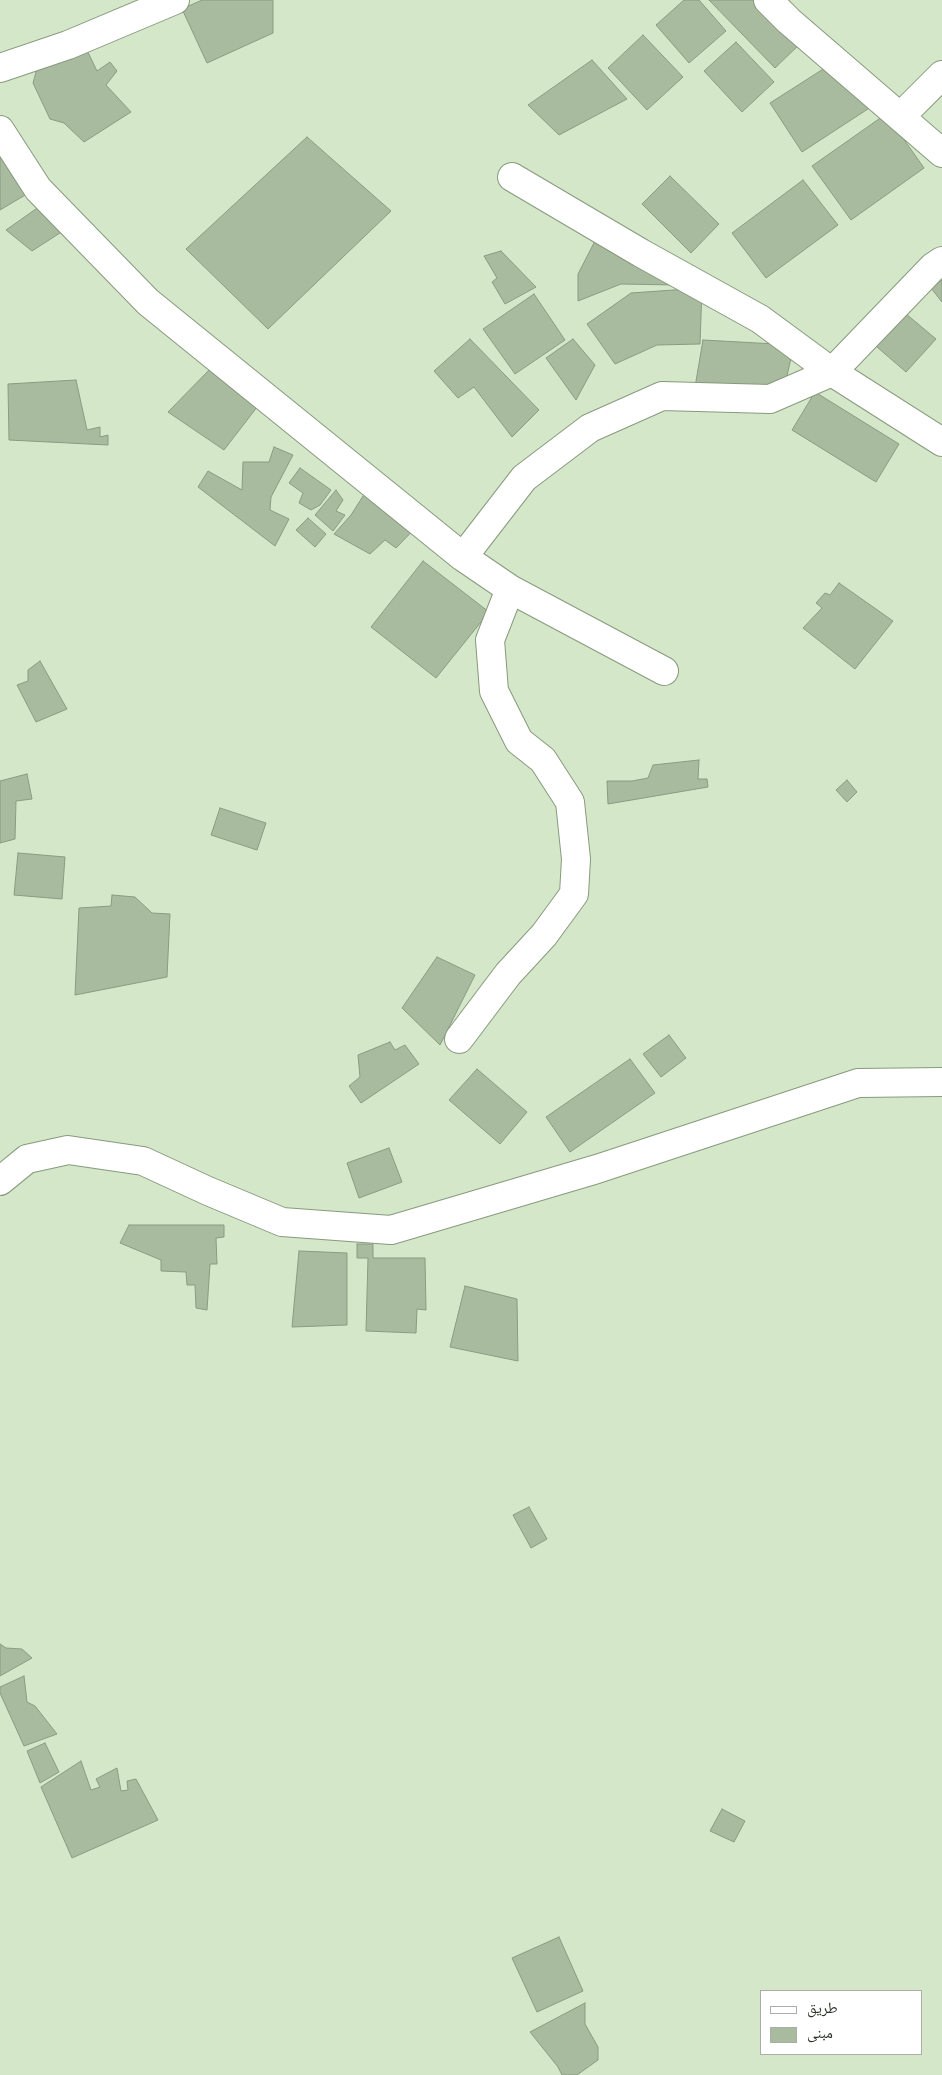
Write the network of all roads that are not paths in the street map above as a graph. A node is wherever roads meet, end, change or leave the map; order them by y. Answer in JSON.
{"nodes":[{"id":1,"x":175,"y":0,"type":"edge"},
{"id":2,"x":768,"y":0,"type":"edge"},
{"id":3,"x":0,"y":68,"type":"edge"},
{"id":4,"x":942,"y":75,"type":"edge"},
{"id":5,"x":901,"y":116,"type":"junction"},
{"id":6,"x":0,"y":130,"type":"edge"},
{"id":7,"x":942,"y":153,"type":"edge"},
{"id":8,"x":512,"y":176,"type":"dead end"},
{"id":9,"x":942,"y":261,"type":"edge"},
{"id":10,"x":832,"y":372,"type":"junction"},
{"id":11,"x":942,"y":442,"type":"edge"},
{"id":12,"x":463,"y":556,"type":"junction"},
{"id":13,"x":510,"y":589,"type":"junction"},
{"id":14,"x":664,"y":671,"type":"dead end"},
{"id":15,"x":460,"y":1039,"type":"dead end"},
{"id":16,"x":942,"y":1082,"type":"edge"},
{"id":17,"x":0,"y":1181,"type":"edge"}],
"edges":[{"from":1,"to":3,"type":"street"},
{"from":2,"to":5,"type":"street"},
{"from":4,"to":5,"type":"street"},
{"from":5,"to":7,"type":"street"},
{"from":6,"to":12,"type":"street"},
{"from":8,"to":10,"type":"street"},
{"from":9,"to":10,"type":"street"},
{"from":10,"to":11,"type":"street"},
{"from":10,"to":12,"type":"street"},
{"from":12,"to":13,"type":"street"},
{"from":13,"to":14,"type":"street"},
{"from":13,"to":15,"type":"street"},
{"from":16,"to":17,"type":"street"}]}
